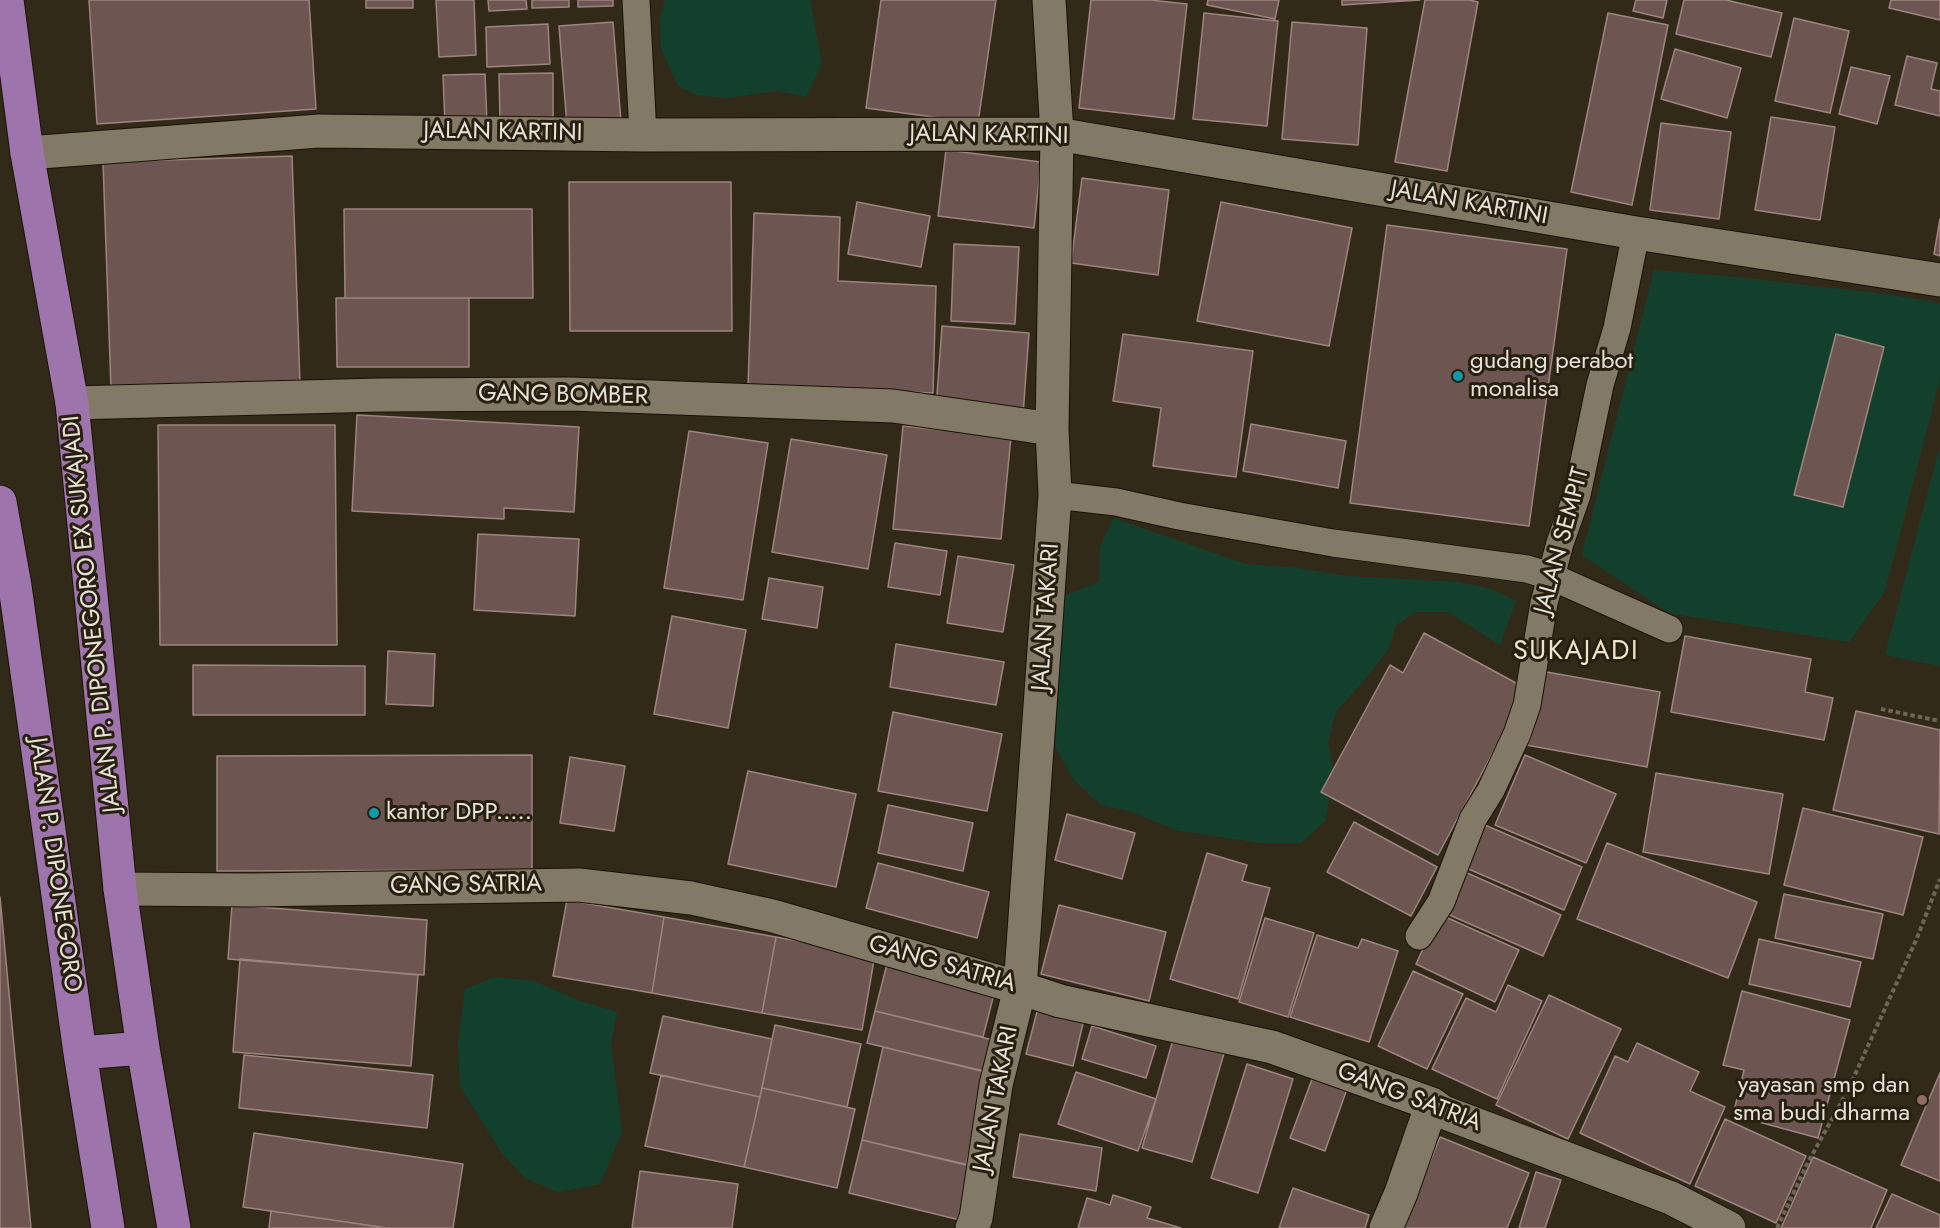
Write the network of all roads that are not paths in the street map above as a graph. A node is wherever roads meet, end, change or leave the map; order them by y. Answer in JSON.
{"nodes":[{"id":1,"x":8,"y":0,"type":"edge"},
{"id":2,"x":636,"y":0,"type":"edge"},
{"id":3,"x":1049,"y":0,"type":"edge"},
{"id":4,"x":1057,"y":134,"type":"junction"},
{"id":5,"x":643,"y":135,"type":"junction"},
{"id":6,"x":27,"y":153,"type":"junction"},
{"id":7,"x":1636,"y":233,"type":"junction"},
{"id":8,"x":1940,"y":280,"type":"edge"},
{"id":9,"x":72,"y":403,"type":"junction"},
{"id":10,"x":1052,"y":429,"type":"junction"},
{"id":11,"x":1055,"y":495,"type":"junction"},
{"id":12,"x":0,"y":502,"type":"edge"},
{"id":13,"x":1550,"y":576,"type":"junction"},
{"id":14,"x":8,"y":586,"type":"edge"},
{"id":15,"x":1669,"y":629,"type":"dead end"},
{"id":16,"x":120,"y":890,"type":"junction"},
{"id":17,"x":1419,"y":936,"type":"dead end"},
{"id":18,"x":1020,"y":988,"type":"junction"},
{"id":19,"x":143,"y":1048,"type":"junction"},
{"id":20,"x":80,"y":1053,"type":"junction"},
{"id":21,"x":1432,"y":1104,"type":"junction"},
{"id":22,"x":108,"y":1228,"type":"edge"},
{"id":23,"x":174,"y":1228,"type":"edge"},
{"id":24,"x":972,"y":1228,"type":"edge"},
{"id":25,"x":1386,"y":1228,"type":"edge"},
{"id":26,"x":1729,"y":1228,"type":"edge"}],
"edges":[{"from":1,"to":6,"type":"main road","name":"JALAN P. DIPONEGORO EX SUKAJADI"},
{"from":2,"to":5,"type":"lane"},
{"from":3,"to":4,"type":"street","name":"JALAN TAKARI"},
{"from":4,"to":5,"type":"street","name":"JALAN KARTINI"},
{"from":4,"to":7,"type":"street","name":"JALAN KARTINI"},
{"from":4,"to":10,"type":"street","name":"JALAN TAKARI"},
{"from":5,"to":6,"type":"street","name":"JALAN KARTINI"},
{"from":6,"to":9,"type":"main road","name":"JALAN P. DIPONEGORO EX SUKAJADI"},
{"from":7,"to":8,"type":"street","name":"JALAN KARTINI"},
{"from":7,"to":13,"type":"lane","name":"JALAN SEMPIT"},
{"from":9,"to":10,"type":"street","name":"GANG BOMBER"},
{"from":9,"to":16,"type":"main road","name":"JALAN P. DIPONEGORO EX SUKAJADI"},
{"from":10,"to":11,"type":"street","name":"JALAN TAKARI"},
{"from":11,"to":13,"type":"lane"},
{"from":11,"to":18,"type":"street","name":"JALAN TAKARI"},
{"from":12,"to":14,"type":"main road","name":"JALAN P. DIPONEGORO"},
{"from":13,"to":15,"type":"lane"},
{"from":13,"to":17,"type":"lane","name":"JALAN SEMPIT"},
{"from":14,"to":20,"type":"main road","name":"JALAN P. DIPONEGORO"},
{"from":16,"to":18,"type":"street","name":"GANG SATRIA"},
{"from":16,"to":19,"type":"main road","name":"JALAN P. DIPONEGORO EX SUKAJADI"},
{"from":18,"to":21,"type":"street","name":"GANG SATRIA"},
{"from":18,"to":24,"type":"street","name":"JALAN TAKARI"},
{"from":19,"to":20,"type":"main road"},
{"from":19,"to":23,"type":"main road","name":"JALAN P. DIPONEGORO EX SUKAJADI"},
{"from":20,"to":22,"type":"main road","name":"JALAN P. DIPONEGORO"},
{"from":21,"to":25,"type":"street"},
{"from":21,"to":26,"type":"street","name":"GANG SATRIA"}]}
